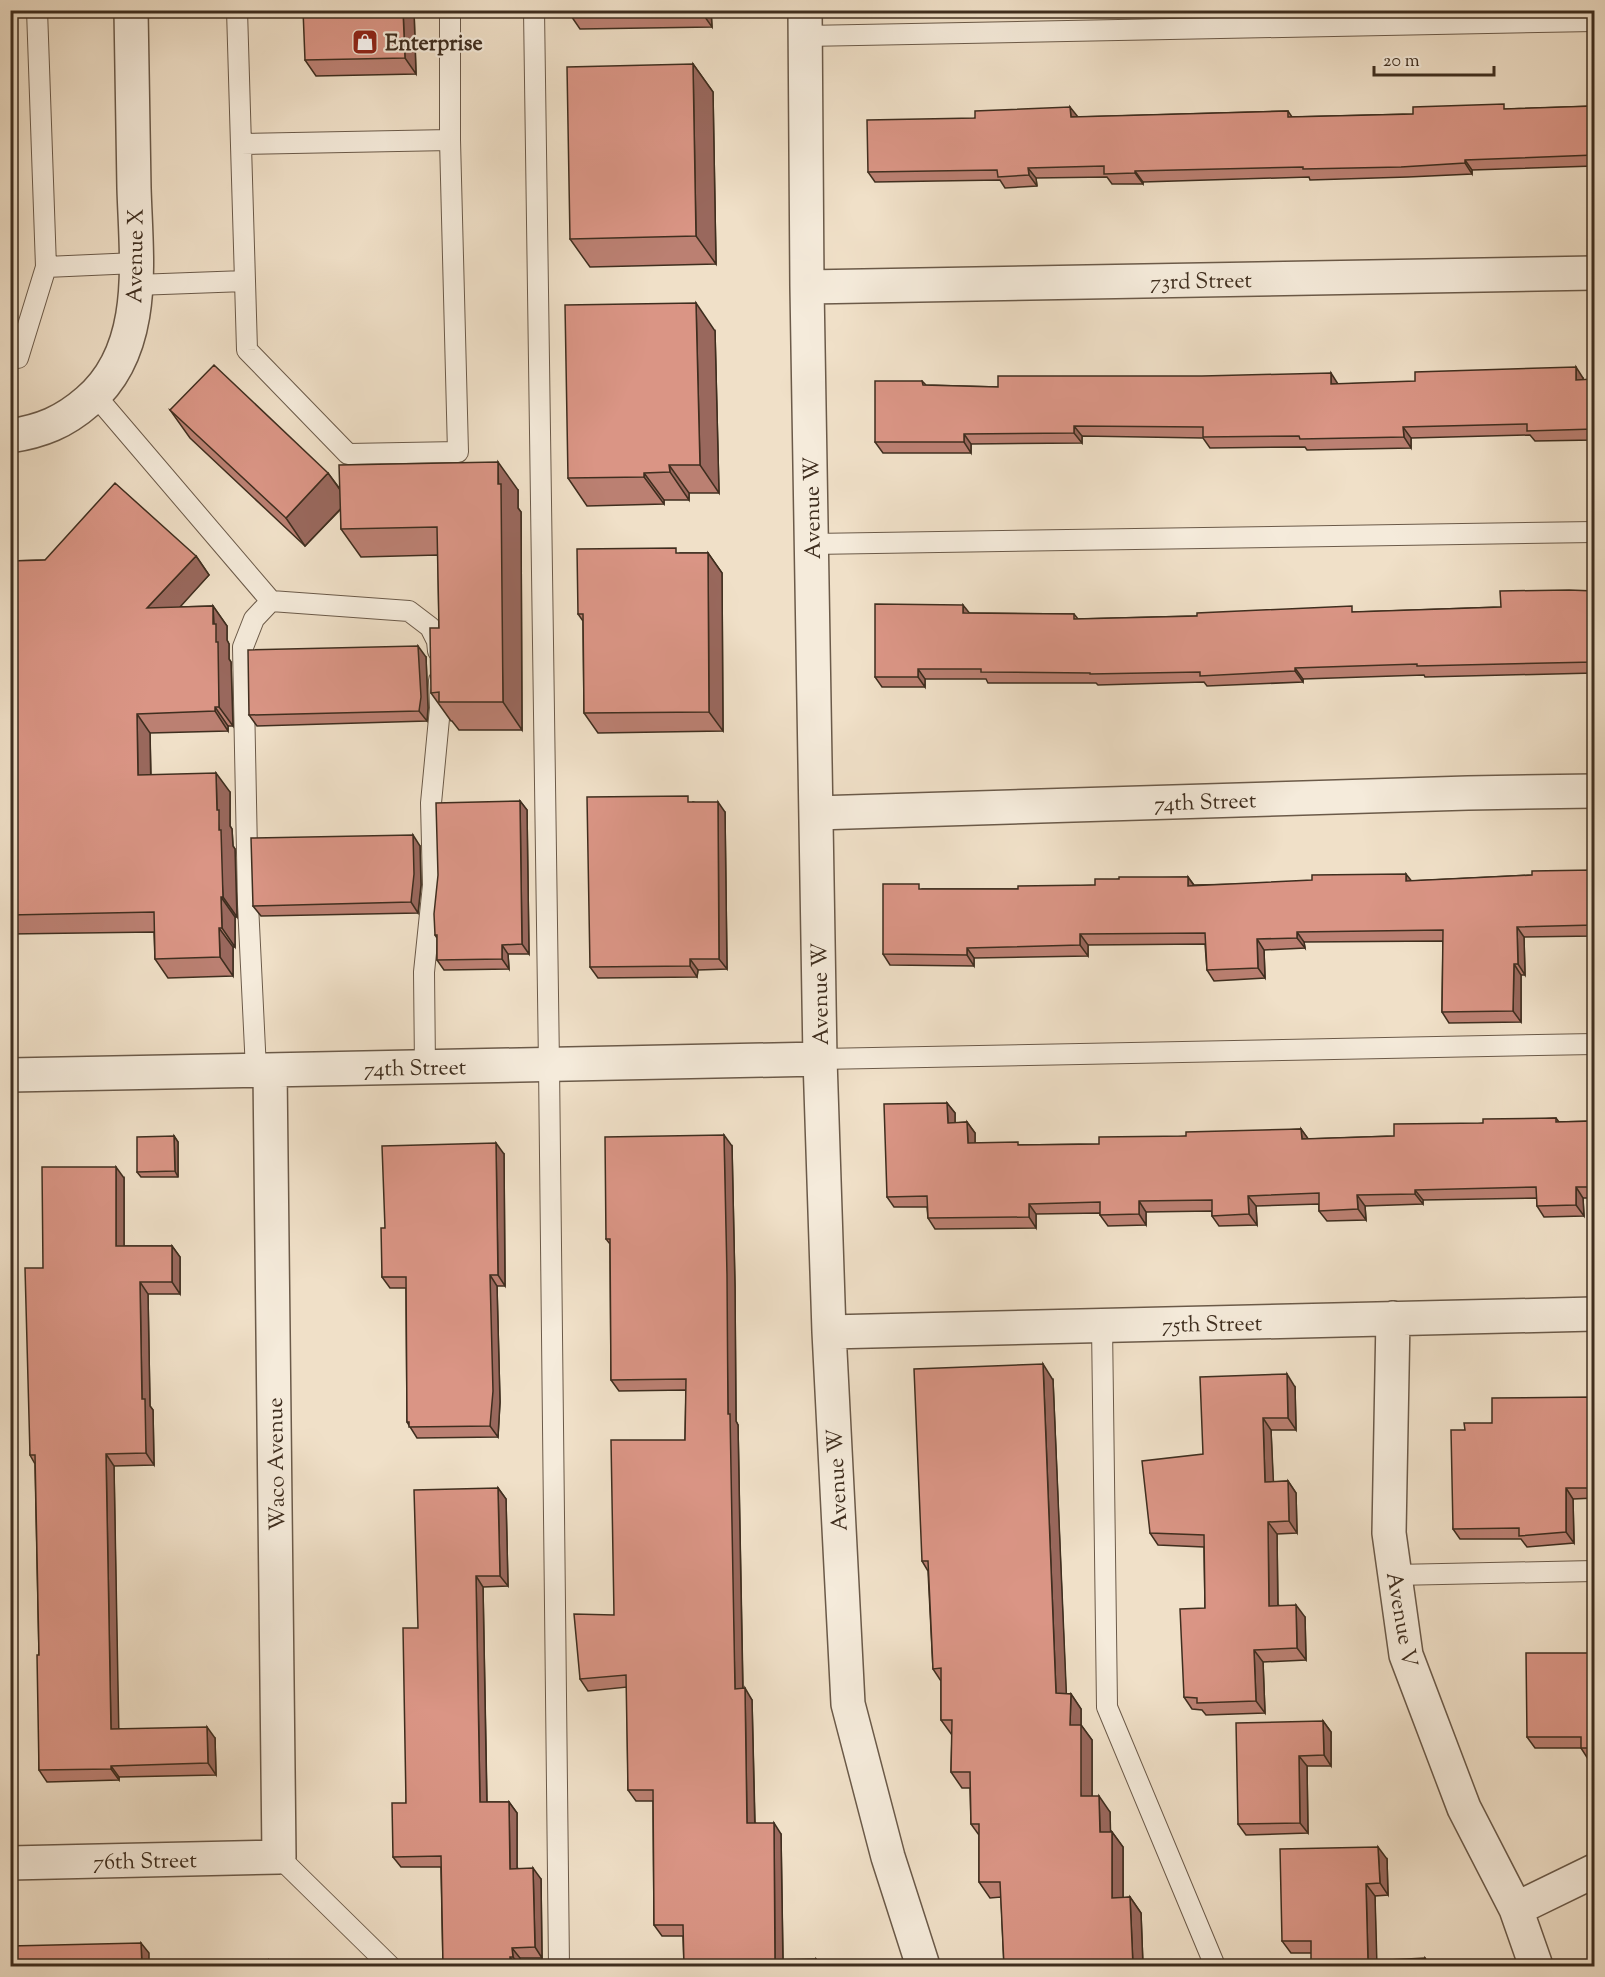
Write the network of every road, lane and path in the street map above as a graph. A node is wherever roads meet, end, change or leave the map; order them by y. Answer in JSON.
{"nodes":[{"id":1,"x":37,"y":10,"type":"edge"},
{"id":2,"x":131,"y":10,"type":"edge"},
{"id":3,"x":237,"y":10,"type":"edge"},
{"id":4,"x":450,"y":10,"type":"edge"},
{"id":5,"x":534,"y":10,"type":"edge"},
{"id":6,"x":1594,"y":21,"type":"edge"},
{"id":7,"x":805,"y":23,"type":"edge"},
{"id":8,"x":450,"y":140,"type":"junction"},
{"id":9,"x":241,"y":144,"type":"junction"},
{"id":10,"x":46,"y":267,"type":"junction"},
{"id":11,"x":1594,"y":273,"type":"edge"},
{"id":12,"x":136,"y":274,"type":"junction"},
{"id":13,"x":244,"y":280,"type":"junction"},
{"id":14,"x":807,"y":287,"type":"junction"},
{"id":15,"x":10,"y":358,"type":"edge"},
{"id":16,"x":95,"y":395,"type":"junction"},
{"id":17,"x":10,"y":436,"type":"edge"},
{"id":18,"x":1594,"y":532,"type":"edge"},
{"id":19,"x":812,"y":544,"type":"junction"},
{"id":20,"x":271,"y":601,"type":"junction"},
{"id":21,"x":1594,"y":791,"type":"edge"},
{"id":22,"x":816,"y":813,"type":"junction"},
{"id":23,"x":1594,"y":1044,"type":"edge"},
{"id":24,"x":820,"y":1059,"type":"junction"},
{"id":25,"x":549,"y":1065,"type":"junction"},
{"id":26,"x":425,"y":1067,"type":"junction"},
{"id":27,"x":263,"y":1070,"type":"junction"},
{"id":28,"x":10,"y":1075,"type":"edge"},
{"id":29,"x":1594,"y":1314,"type":"edge"},
{"id":30,"x":1393,"y":1318,"type":"junction"},
{"id":31,"x":1102,"y":1325,"type":"junction"},
{"id":32,"x":829,"y":1332,"type":"junction"},
{"id":33,"x":1594,"y":1571,"type":"edge"},
{"id":34,"x":1394,"y":1575,"type":"junction"},
{"id":35,"x":279,"y":1857,"type":"junction"},
{"id":36,"x":10,"y":1863,"type":"edge"},
{"id":37,"x":1594,"y":1871,"type":"edge"},
{"id":38,"x":1516,"y":1909,"type":"junction"},
{"id":39,"x":390,"y":1966,"type":"edge"},
{"id":40,"x":559,"y":1966,"type":"edge"},
{"id":41,"x":923,"y":1966,"type":"edge"},
{"id":42,"x":1215,"y":1966,"type":"edge"},
{"id":43,"x":1536,"y":1966,"type":"edge"}],
"edges":[{"from":1,"to":10,"type":"lane"},
{"from":2,"to":12,"type":"street","name":"Avenue X"},
{"from":3,"to":9,"type":"lane"},
{"from":4,"to":8,"type":"lane"},
{"from":5,"to":25,"type":"lane"},
{"from":6,"to":7,"type":"lane"},
{"from":7,"to":14,"type":"street","name":"Avenue W"},
{"from":8,"to":9,"type":"lane"},
{"from":8,"to":13,"type":"lane"},
{"from":9,"to":13,"type":"lane"},
{"from":10,"to":12,"type":"lane"},
{"from":10,"to":15,"type":"lane"},
{"from":11,"to":14,"type":"street","name":"73rd Street"},
{"from":12,"to":13,"type":"lane"},
{"from":12,"to":16,"type":"street","name":"Avenue X"},
{"from":14,"to":19,"type":"street","name":"Avenue W"},
{"from":16,"to":17,"type":"street","name":"Avenue X"},
{"from":16,"to":20,"type":"lane"},
{"from":18,"to":19,"type":"lane"},
{"from":19,"to":22,"type":"street","name":"Avenue W"},
{"from":20,"to":26,"type":"lane"},
{"from":20,"to":27,"type":"lane"},
{"from":21,"to":22,"type":"street","name":"74th Street"},
{"from":22,"to":24,"type":"street","name":"Avenue W"},
{"from":23,"to":24,"type":"lane"},
{"from":24,"to":25,"type":"street","name":"74th Street"},
{"from":24,"to":32,"type":"street","name":"Avenue W"},
{"from":25,"to":26,"type":"street","name":"74th Street"},
{"from":25,"to":40,"type":"lane"},
{"from":26,"to":27,"type":"street","name":"74th Street"},
{"from":27,"to":28,"type":"street","name":"74th Street"},
{"from":27,"to":35,"type":"street","name":"Waco Avenue"},
{"from":29,"to":30,"type":"street","name":"75th Street"},
{"from":30,"to":31,"type":"street","name":"75th Street"},
{"from":30,"to":34,"type":"street","name":"Avenue V"},
{"from":31,"to":32,"type":"street","name":"75th Street"},
{"from":31,"to":42,"type":"lane"},
{"from":32,"to":41,"type":"street","name":"Avenue W"},
{"from":33,"to":34,"type":"lane"},
{"from":34,"to":38,"type":"street","name":"Avenue V"},
{"from":35,"to":36,"type":"street","name":"76th Street"},
{"from":35,"to":39,"type":"lane"},
{"from":37,"to":38,"type":"street"},
{"from":38,"to":43,"type":"street","name":"Avenue V"}]}
